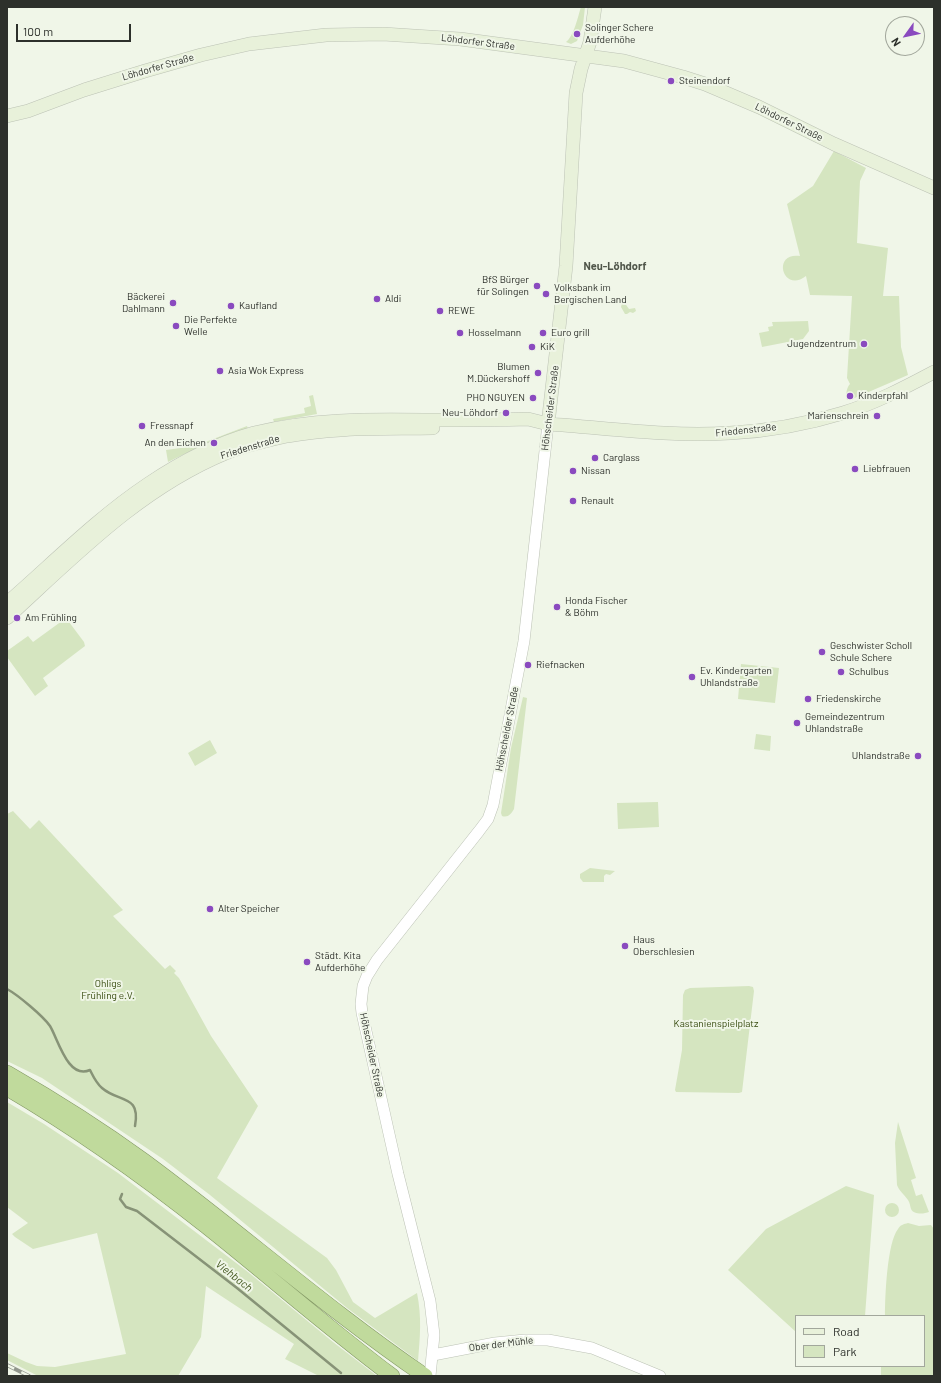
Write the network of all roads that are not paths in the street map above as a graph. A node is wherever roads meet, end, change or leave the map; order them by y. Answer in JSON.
{"nodes":[{"id":1,"x":594,"y":7,"type":"edge"},
{"id":2,"x":585,"y":55,"type":"junction"},
{"id":3,"x":7,"y":116,"type":"edge"},
{"id":4,"x":934,"y":188,"type":"edge"},
{"id":5,"x":934,"y":372,"type":"edge"},
{"id":6,"x":548,"y":424,"type":"junction"},
{"id":7,"x":7,"y":603,"type":"edge"},
{"id":8,"x":7,"y":618,"type":"edge"},
{"id":9,"x":7,"y":1073,"type":"edge"},
{"id":10,"x":7,"y":1088,"type":"edge"},
{"id":11,"x":433,"y":1355,"type":"junction"},
{"id":12,"x":420,"y":1373,"type":"edge"},
{"id":13,"x":392,"y":1376,"type":"edge"},
{"id":14,"x":430,"y":1376,"type":"edge"},
{"id":15,"x":660,"y":1376,"type":"edge"}],
"edges":[{"from":1,"to":2,"type":"main road","name":"Höhscheider Straße"},
{"from":2,"to":3,"type":"main road","name":"Löhdorfer Straße"},
{"from":2,"to":4,"type":"main road","name":"Löhdorfer Straße"},
{"from":2,"to":6,"type":"main road","name":"Höhscheider Straße"},
{"from":5,"to":6,"type":"main road","name":"Friedenstraße"},
{"from":6,"to":7,"type":"main road","name":"Friedenstraße"},
{"from":6,"to":8,"type":"main road","name":"Friedenstraße"},
{"from":6,"to":11,"type":"street","name":"Höhscheider Straße"},
{"from":9,"to":12,"type":"highway"},
{"from":10,"to":13,"type":"highway"},
{"from":11,"to":14,"type":"street","name":"Höhscheider Straße"},
{"from":11,"to":15,"type":"street","name":"Ober der Mühle"}]}
